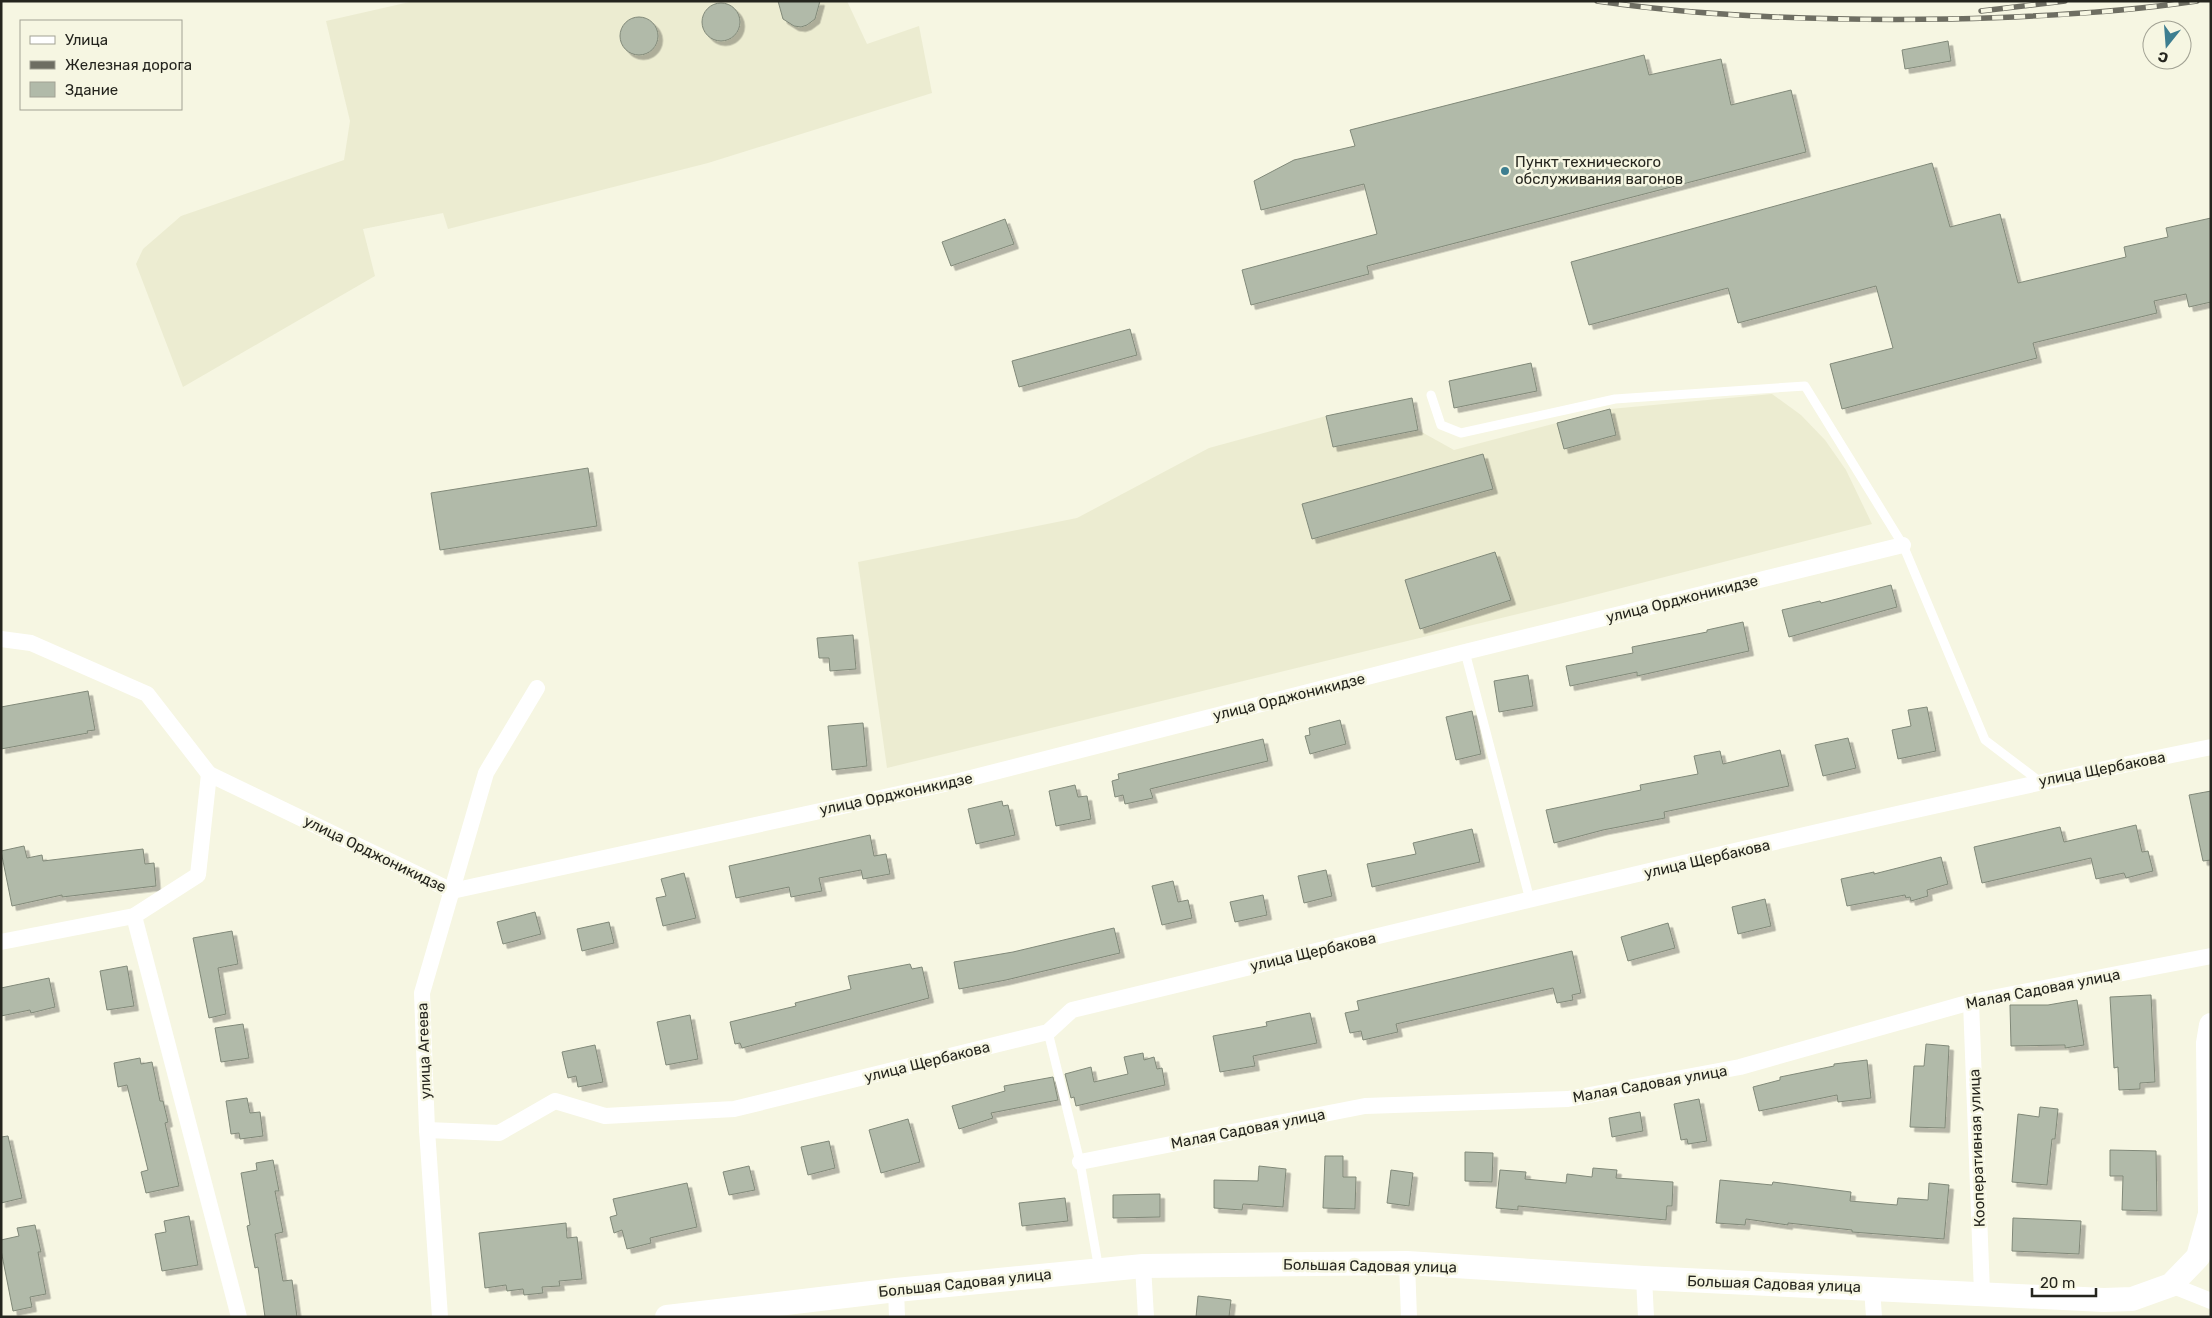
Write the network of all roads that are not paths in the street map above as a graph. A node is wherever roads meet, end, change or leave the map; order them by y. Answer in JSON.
{"nodes":[{"id":1,"x":1431,"y":395,"type":"dead end"},
{"id":2,"x":1903,"y":545,"type":"junction"},
{"id":3,"x":1,"y":639,"type":"edge"},
{"id":4,"x":1465,"y":652,"type":"junction"},
{"id":5,"x":537,"y":688,"type":"dead end"},
{"id":6,"x":2211,"y":747,"type":"edge"},
{"id":7,"x":208,"y":774,"type":"junction"},
{"id":8,"x":2040,"y":781,"type":"junction"},
{"id":9,"x":452,"y":891,"type":"junction"},
{"id":10,"x":1530,"y":900,"type":"junction"},
{"id":11,"x":134,"y":916,"type":"junction"},
{"id":12,"x":1,"y":942,"type":"edge"},
{"id":13,"x":2211,"y":956,"type":"edge"},
{"id":14,"x":1971,"y":1002,"type":"junction"},
{"id":15,"x":2211,"y":1025,"type":"edge"},
{"id":16,"x":1048,"y":1032,"type":"junction"},
{"id":17,"x":427,"y":1130,"type":"junction"},
{"id":18,"x":1080,"y":1162,"type":"junction"},
{"id":19,"x":1407,"y":1263,"type":"junction"},
{"id":20,"x":1143,"y":1266,"type":"junction"},
{"id":21,"x":1099,"y":1270,"type":"junction"},
{"id":22,"x":1644,"y":1278,"type":"junction"},
{"id":23,"x":2172,"y":1285,"type":"junction"},
{"id":24,"x":1872,"y":1288,"type":"junction"},
{"id":25,"x":896,"y":1290,"type":"junction"},
{"id":26,"x":1982,"y":1293,"type":"junction"},
{"id":27,"x":2211,"y":1301,"type":"edge"},
{"id":28,"x":2104,"y":1308,"type":"edge"},
{"id":29,"x":239,"y":1317,"type":"edge"},
{"id":30,"x":440,"y":1317,"type":"edge"},
{"id":31,"x":667,"y":1317,"type":"edge"},
{"id":32,"x":898,"y":1317,"type":"edge"},
{"id":33,"x":1146,"y":1317,"type":"edge"},
{"id":34,"x":1410,"y":1317,"type":"edge"},
{"id":35,"x":1646,"y":1317,"type":"edge"},
{"id":36,"x":1874,"y":1317,"type":"edge"}],
"edges":[{"from":1,"to":2,"type":"lane"},
{"from":2,"to":4,"type":"street","name":"улица Орджоникидзе"},
{"from":2,"to":8,"type":"lane"},
{"from":3,"to":7,"type":"street"},
{"from":4,"to":9,"type":"street","name":"улица Орджоникидзе"},
{"from":4,"to":10,"type":"lane"},
{"from":5,"to":9,"type":"street","name":"улица Агеева"},
{"from":6,"to":8,"type":"street","name":"улица Щербакова"},
{"from":7,"to":9,"type":"street","name":"улица Орджоникидзе"},
{"from":7,"to":11,"type":"street"},
{"from":8,"to":10,"type":"street","name":"улица Щербакова"},
{"from":9,"to":17,"type":"street","name":"улица Агеева"},
{"from":10,"to":16,"type":"street","name":"улица Щербакова"},
{"from":11,"to":12,"type":"street"},
{"from":11,"to":29,"type":"street"},
{"from":13,"to":14,"type":"street","name":"Малая Садовая улица"},
{"from":14,"to":18,"type":"street","name":"Малая Садовая улица"},
{"from":14,"to":26,"type":"street","name":"Кооперативная улица"},
{"from":15,"to":23,"type":"main road"},
{"from":16,"to":17,"type":"street","name":"улица Щербакова"},
{"from":16,"to":18,"type":"lane"},
{"from":17,"to":30,"type":"street","name":"улица Агеева"},
{"from":18,"to":21,"type":"lane"},
{"from":19,"to":20,"type":"main road","name":"Большая Садовая улица"},
{"from":19,"to":22,"type":"main road","name":"Большая Садовая улица"},
{"from":19,"to":34,"type":"street"},
{"from":20,"to":21,"type":"main road","name":"Большая Садовая улица"},
{"from":20,"to":33,"type":"street"},
{"from":21,"to":25,"type":"main road","name":"Большая Садовая улица"},
{"from":22,"to":24,"type":"main road","name":"Большая Садовая улица"},
{"from":22,"to":35,"type":"street"},
{"from":23,"to":27,"type":"street"},
{"from":23,"to":28,"type":"main road","name":"Большая Садовая улица"},
{"from":24,"to":26,"type":"main road","name":"Большая Садовая улица"},
{"from":24,"to":36,"type":"street"},
{"from":25,"to":31,"type":"main road","name":"Большая Садовая улица"},
{"from":25,"to":32,"type":"street"},
{"from":26,"to":28,"type":"main road","name":"Большая Садовая улица"}]}
